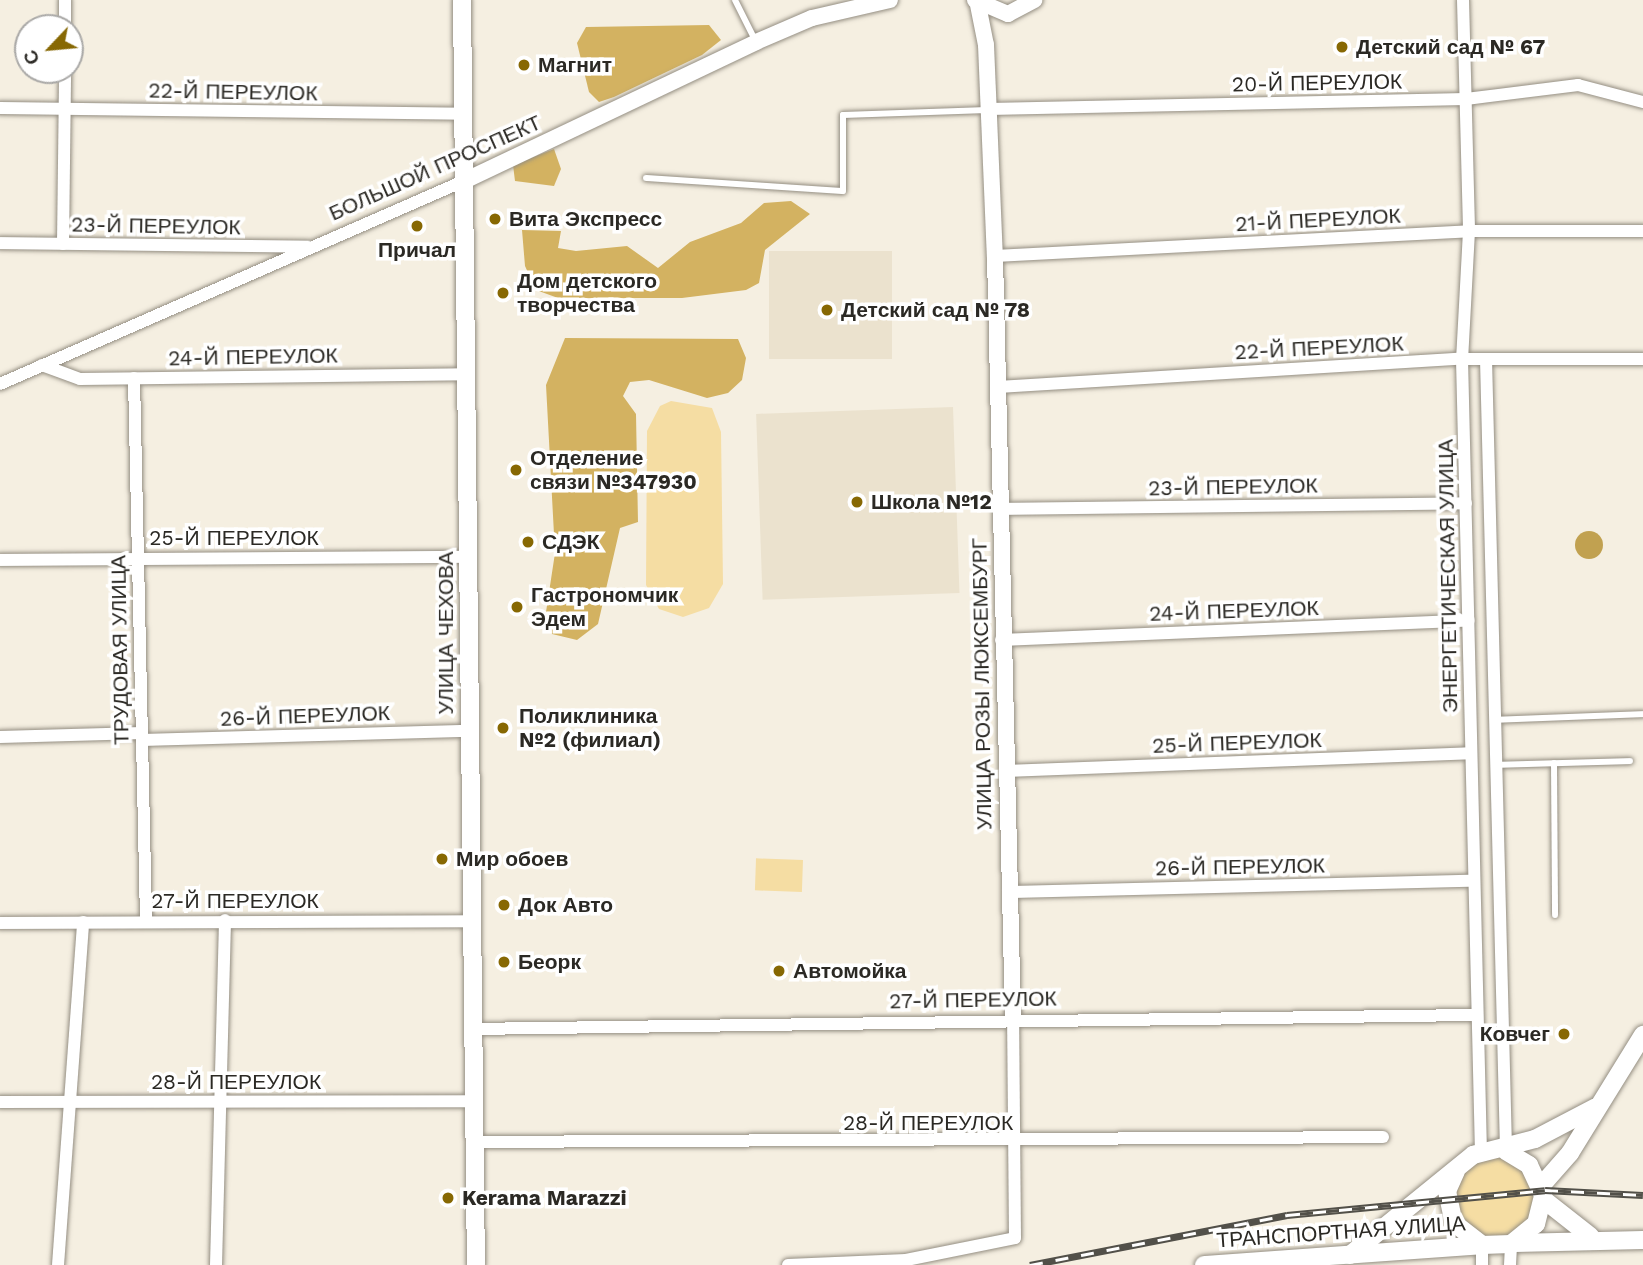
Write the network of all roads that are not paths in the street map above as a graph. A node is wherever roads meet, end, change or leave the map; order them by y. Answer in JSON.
{"nodes":[{"id":1,"x":462,"y":0,"type":"edge"},
{"id":2,"x":735,"y":0,"type":"edge"},
{"id":3,"x":890,"y":0,"type":"edge"},
{"id":4,"x":1034,"y":0,"type":"edge"},
{"id":5,"x":1463,"y":0,"type":"edge"},
{"id":6,"x":976,"y":2,"type":"edge"},
{"id":7,"x":1008,"y":14,"type":"junction"},
{"id":8,"x":756,"y":41,"type":"junction"},
{"id":9,"x":986,"y":45,"type":"junction"},
{"id":10,"x":65,"y":84,"type":"edge"},
{"id":11,"x":1466,"y":99,"type":"junction"},
{"id":12,"x":1643,"y":102,"type":"edge"},
{"id":13,"x":0,"y":108,"type":"edge"},
{"id":14,"x":64,"y":109,"type":"junction"},
{"id":15,"x":989,"y":109,"type":"junction"},
{"id":16,"x":465,"y":114,"type":"junction"},
{"id":17,"x":646,"y":178,"type":"dead end"},
{"id":18,"x":466,"y":180,"type":"junction"},
{"id":19,"x":1643,"y":230,"type":"edge"},
{"id":20,"x":1468,"y":231,"type":"junction"},
{"id":21,"x":0,"y":243,"type":"edge"},
{"id":22,"x":63,"y":244,"type":"junction"},
{"id":23,"x":312,"y":247,"type":"junction"},
{"id":24,"x":995,"y":256,"type":"junction"},
{"id":25,"x":1462,"y":359,"type":"junction"},
{"id":26,"x":1486,"y":359,"type":"junction"},
{"id":27,"x":1643,"y":359,"type":"edge"},
{"id":28,"x":42,"y":365,"type":"junction"},
{"id":29,"x":467,"y":373,"type":"junction"},
{"id":30,"x":134,"y":378,"type":"junction"},
{"id":31,"x":0,"y":384,"type":"edge"},
{"id":32,"x":998,"y":387,"type":"junction"},
{"id":33,"x":1466,"y":503,"type":"junction"},
{"id":34,"x":1000,"y":509,"type":"junction"},
{"id":35,"x":468,"y":557,"type":"junction"},
{"id":36,"x":137,"y":558,"type":"junction"},
{"id":37,"x":0,"y":560,"type":"edge"},
{"id":38,"x":1469,"y":620,"type":"junction"},
{"id":39,"x":1000,"y":640,"type":"junction"},
{"id":40,"x":1491,"y":657,"type":"junction"},
{"id":41,"x":1470,"y":658,"type":"junction"},
{"id":42,"x":1643,"y":714,"type":"edge"},
{"id":43,"x":1492,"y":720,"type":"junction"},
{"id":44,"x":469,"y":731,"type":"junction"},
{"id":45,"x":142,"y":736,"type":"junction"},
{"id":46,"x":0,"y":737,"type":"edge"},
{"id":47,"x":1471,"y":754,"type":"junction"},
{"id":48,"x":1630,"y":761,"type":"dead end"},
{"id":49,"x":1554,"y":763,"type":"junction"},
{"id":50,"x":1493,"y":765,"type":"junction"},
{"id":51,"x":1005,"y":771,"type":"junction"},
{"id":52,"x":1473,"y":881,"type":"junction"},
{"id":53,"x":1009,"y":892,"type":"junction"},
{"id":54,"x":1555,"y":915,"type":"dead end"},
{"id":55,"x":146,"y":920,"type":"junction"},
{"id":56,"x":225,"y":920,"type":"junction"},
{"id":57,"x":470,"y":921,"type":"junction"},
{"id":58,"x":83,"y":922,"type":"junction"},
{"id":59,"x":0,"y":923,"type":"edge"},
{"id":60,"x":1476,"y":1015,"type":"junction"},
{"id":61,"x":1013,"y":1018,"type":"junction"},
{"id":62,"x":470,"y":1029,"type":"junction"},
{"id":63,"x":1643,"y":1035,"type":"edge"},
{"id":64,"x":471,"y":1101,"type":"junction"},
{"id":65,"x":0,"y":1102,"type":"edge"},
{"id":66,"x":70,"y":1102,"type":"junction"},
{"id":67,"x":220,"y":1102,"type":"junction"},
{"id":68,"x":1594,"y":1108,"type":"junction"},
{"id":69,"x":1383,"y":1137,"type":"dead end"},
{"id":70,"x":472,"y":1142,"type":"junction"},
{"id":71,"x":1018,"y":1142,"type":"junction"},
{"id":72,"x":1506,"y":1151,"type":"junction"},
{"id":73,"x":1480,"y":1152,"type":"junction"},
{"id":74,"x":1462,"y":1163,"type":"junction"},
{"id":75,"x":1542,"y":1193,"type":"junction"},
{"id":76,"x":1590,"y":1236,"type":"junction"},
{"id":77,"x":1643,"y":1240,"type":"edge"},
{"id":78,"x":1511,"y":1244,"type":"junction"},
{"id":79,"x":1482,"y":1245,"type":"junction"},
{"id":80,"x":1350,"y":1255,"type":"junction"},
{"id":81,"x":1214,"y":1264,"type":"edge"},
{"id":82,"x":58,"y":1265,"type":"edge"},
{"id":83,"x":216,"y":1265,"type":"edge"},
{"id":84,"x":476,"y":1265,"type":"edge"},
{"id":85,"x":788,"y":1265,"type":"edge"},
{"id":86,"x":1482,"y":1265,"type":"edge"},
{"id":87,"x":1510,"y":1265,"type":"edge"}],
"edges":[{"from":1,"to":16,"type":"main road","name":"УЛИЦА ЧЕХОВА"},
{"from":2,"to":8,"type":"lane"},
{"from":3,"to":8,"type":"street","name":"БОЛЬШОЙ ПРОСПЕКТ"},
{"from":4,"to":7,"type":"street"},
{"from":5,"to":11,"type":"street","name":"ЭНЕРГЕТИЧЕСКАЯ УЛИЦА"},
{"from":6,"to":7,"type":"street","name":"УЛИЦА РОЗЫ ЛЮКСЕМБУРГ"},
{"from":6,"to":9,"type":"street","name":"УЛИЦА РОЗЫ ЛЮКСЕМБУРГ"},
{"from":7,"to":9,"type":"street"},
{"from":8,"to":18,"type":"street","name":"БОЛЬШОЙ ПРОСПЕКТ"},
{"from":9,"to":15,"type":"street","name":"УЛИЦА РОЗЫ ЛЮКСЕМБУРГ"},
{"from":10,"to":14,"type":"street"},
{"from":11,"to":12,"type":"street","name":"20-Й ПЕРЕУЛОК"},
{"from":11,"to":15,"type":"street","name":"20-Й ПЕРЕУЛОК"},
{"from":11,"to":20,"type":"street","name":"ЭНЕРГЕТИЧЕСКАЯ УЛИЦА"},
{"from":13,"to":14,"type":"street","name":"22-Й ПЕРЕУЛОК"},
{"from":14,"to":16,"type":"street","name":"22-Й ПЕРЕУЛОК"},
{"from":14,"to":22,"type":"street"},
{"from":15,"to":17,"type":"lane"},
{"from":15,"to":24,"type":"street","name":"УЛИЦА РОЗЫ ЛЮКСЕМБУРГ"},
{"from":16,"to":18,"type":"main road","name":"УЛИЦА ЧЕХОВА"},
{"from":18,"to":23,"type":"street","name":"БОЛЬШОЙ ПРОСПЕКТ"},
{"from":18,"to":29,"type":"main road","name":"УЛИЦА ЧЕХОВА"},
{"from":19,"to":20,"type":"street","name":"21-Й ПЕРЕУЛОК"},
{"from":20,"to":24,"type":"street","name":"21-Й ПЕРЕУЛОК"},
{"from":20,"to":25,"type":"street","name":"ЭНЕРГЕТИЧЕСКАЯ УЛИЦА"},
{"from":21,"to":22,"type":"street","name":"23-Й ПЕРЕУЛОК"},
{"from":22,"to":23,"type":"street","name":"23-Й ПЕРЕУЛОК"},
{"from":23,"to":28,"type":"street","name":"БОЛЬШОЙ ПРОСПЕКТ"},
{"from":24,"to":32,"type":"street","name":"УЛИЦА РОЗЫ ЛЮКСЕМБУРГ"},
{"from":25,"to":26,"type":"street","name":"22-Й ПЕРЕУЛОК"},
{"from":25,"to":32,"type":"street","name":"22-Й ПЕРЕУЛОК"},
{"from":25,"to":33,"type":"street","name":"ЭНЕРГЕТИЧЕСКАЯ УЛИЦА"},
{"from":26,"to":27,"type":"street","name":"22-Й ПЕРЕУЛОК"},
{"from":26,"to":40,"type":"street"},
{"from":28,"to":30,"type":"street","name":"24-Й ПЕРЕУЛОК"},
{"from":28,"to":31,"type":"street","name":"БОЛЬШОЙ ПРОСПЕКТ"},
{"from":29,"to":30,"type":"street","name":"24-Й ПЕРЕУЛОК"},
{"from":29,"to":35,"type":"main road","name":"УЛИЦА ЧЕХОВА"},
{"from":30,"to":36,"type":"street","name":"ТРУДОВАЯ УЛИЦА"},
{"from":32,"to":34,"type":"street","name":"УЛИЦА РОЗЫ ЛЮКСЕМБУРГ"},
{"from":33,"to":34,"type":"street","name":"23-Й ПЕРЕУЛОК"},
{"from":33,"to":38,"type":"street","name":"ЭНЕРГЕТИЧЕСКАЯ УЛИЦА"},
{"from":34,"to":39,"type":"street","name":"УЛИЦА РОЗЫ ЛЮКСЕМБУРГ"},
{"from":35,"to":36,"type":"street","name":"25-Й ПЕРЕУЛОК"},
{"from":35,"to":44,"type":"main road","name":"УЛИЦА ЧЕХОВА"},
{"from":36,"to":37,"type":"street","name":"25-Й ПЕРЕУЛОК"},
{"from":36,"to":45,"type":"street","name":"ТРУДОВАЯ УЛИЦА"},
{"from":38,"to":39,"type":"street","name":"24-Й ПЕРЕУЛОК"},
{"from":38,"to":41,"type":"street","name":"ЭНЕРГЕТИЧЕСКАЯ УЛИЦА"},
{"from":39,"to":51,"type":"street","name":"УЛИЦА РОЗЫ ЛЮКСЕМБУРГ"},
{"from":40,"to":41,"type":"street"},
{"from":40,"to":43,"type":"street"},
{"from":41,"to":47,"type":"street","name":"ЭНЕРГЕТИЧЕСКАЯ УЛИЦА"},
{"from":42,"to":43,"type":"lane"},
{"from":43,"to":50,"type":"street"},
{"from":44,"to":45,"type":"street","name":"26-Й ПЕРЕУЛОК"},
{"from":44,"to":57,"type":"main road","name":"УЛИЦА ЧЕХОВА"},
{"from":45,"to":46,"type":"street","name":"26-Й ПЕРЕУЛОК"},
{"from":45,"to":55,"type":"street","name":"ТРУДОВАЯ УЛИЦА"},
{"from":47,"to":51,"type":"street","name":"25-Й ПЕРЕУЛОК"},
{"from":47,"to":52,"type":"street","name":"ЭНЕРГЕТИЧЕСКАЯ УЛИЦА"},
{"from":48,"to":49,"type":"lane"},
{"from":49,"to":50,"type":"lane"},
{"from":49,"to":54,"type":"lane"},
{"from":50,"to":72,"type":"street"},
{"from":51,"to":53,"type":"street","name":"УЛИЦА РОЗЫ ЛЮКСЕМБУРГ"},
{"from":52,"to":53,"type":"street","name":"26-Й ПЕРЕУЛОК"},
{"from":52,"to":60,"type":"street","name":"ЭНЕРГЕТИЧЕСКАЯ УЛИЦА"},
{"from":53,"to":61,"type":"street","name":"УЛИЦА РОЗЫ ЛЮКСЕМБУРГ"},
{"from":55,"to":56,"type":"street","name":"27-Й ПЕРЕУЛОК"},
{"from":55,"to":58,"type":"street","name":"27-Й ПЕРЕУЛОК"},
{"from":56,"to":57,"type":"street","name":"27-Й ПЕРЕУЛОК"},
{"from":56,"to":67,"type":"street"},
{"from":57,"to":62,"type":"main road","name":"УЛИЦА ЧЕХОВА"},
{"from":58,"to":59,"type":"street","name":"27-Й ПЕРЕУЛОК"},
{"from":58,"to":66,"type":"street"},
{"from":60,"to":61,"type":"street","name":"27-Й ПЕРЕУЛОК"},
{"from":60,"to":73,"type":"street","name":"ЭНЕРГЕТИЧЕСКАЯ УЛИЦА"},
{"from":61,"to":62,"type":"street","name":"27-Й ПЕРЕУЛОК"},
{"from":61,"to":71,"type":"street","name":"УЛИЦА РОЗЫ ЛЮКСЕМБУРГ"},
{"from":62,"to":64,"type":"main road","name":"УЛИЦА ЧЕХОВА"},
{"from":63,"to":68,"type":"main road"},
{"from":64,"to":67,"type":"street","name":"28-Й ПЕРЕУЛОК"},
{"from":64,"to":70,"type":"main road","name":"УЛИЦА ЧЕХОВА"},
{"from":65,"to":66,"type":"street","name":"28-Й ПЕРЕУЛОК"},
{"from":66,"to":67,"type":"street","name":"28-Й ПЕРЕУЛОК"},
{"from":66,"to":82,"type":"street"},
{"from":67,"to":83,"type":"street"},
{"from":68,"to":72,"type":"main road"},
{"from":68,"to":75,"type":"main road"},
{"from":69,"to":71,"type":"street","name":"28-Й ПЕРЕУЛОК"},
{"from":70,"to":71,"type":"street","name":"28-Й ПЕРЕУЛОК"},
{"from":70,"to":84,"type":"main road","name":"УЛИЦА ЧЕХОВА"},
{"from":71,"to":85,"type":"street","name":"УЛИЦА РОЗЫ ЛЮКСЕМБУРГ"},
{"from":72,"to":73,"type":"main road"},
{"from":72,"to":75,"type":"main road"},
{"from":73,"to":74,"type":"main road"},
{"from":74,"to":79,"type":"main road"},
{"from":74,"to":80,"type":"main road"},
{"from":75,"to":76,"type":"main road"},
{"from":75,"to":78,"type":"main road"},
{"from":76,"to":77,"type":"main road"},
{"from":76,"to":78,"type":"main road"},
{"from":78,"to":79,"type":"main road"},
{"from":78,"to":87,"type":"street"},
{"from":79,"to":80,"type":"main road","name":"ТРАНСПОРТНАЯ УЛИЦА"},
{"from":79,"to":86,"type":"street"},
{"from":80,"to":81,"type":"main road","name":"ТРАНСПОРТНАЯ УЛИЦА"}]}
